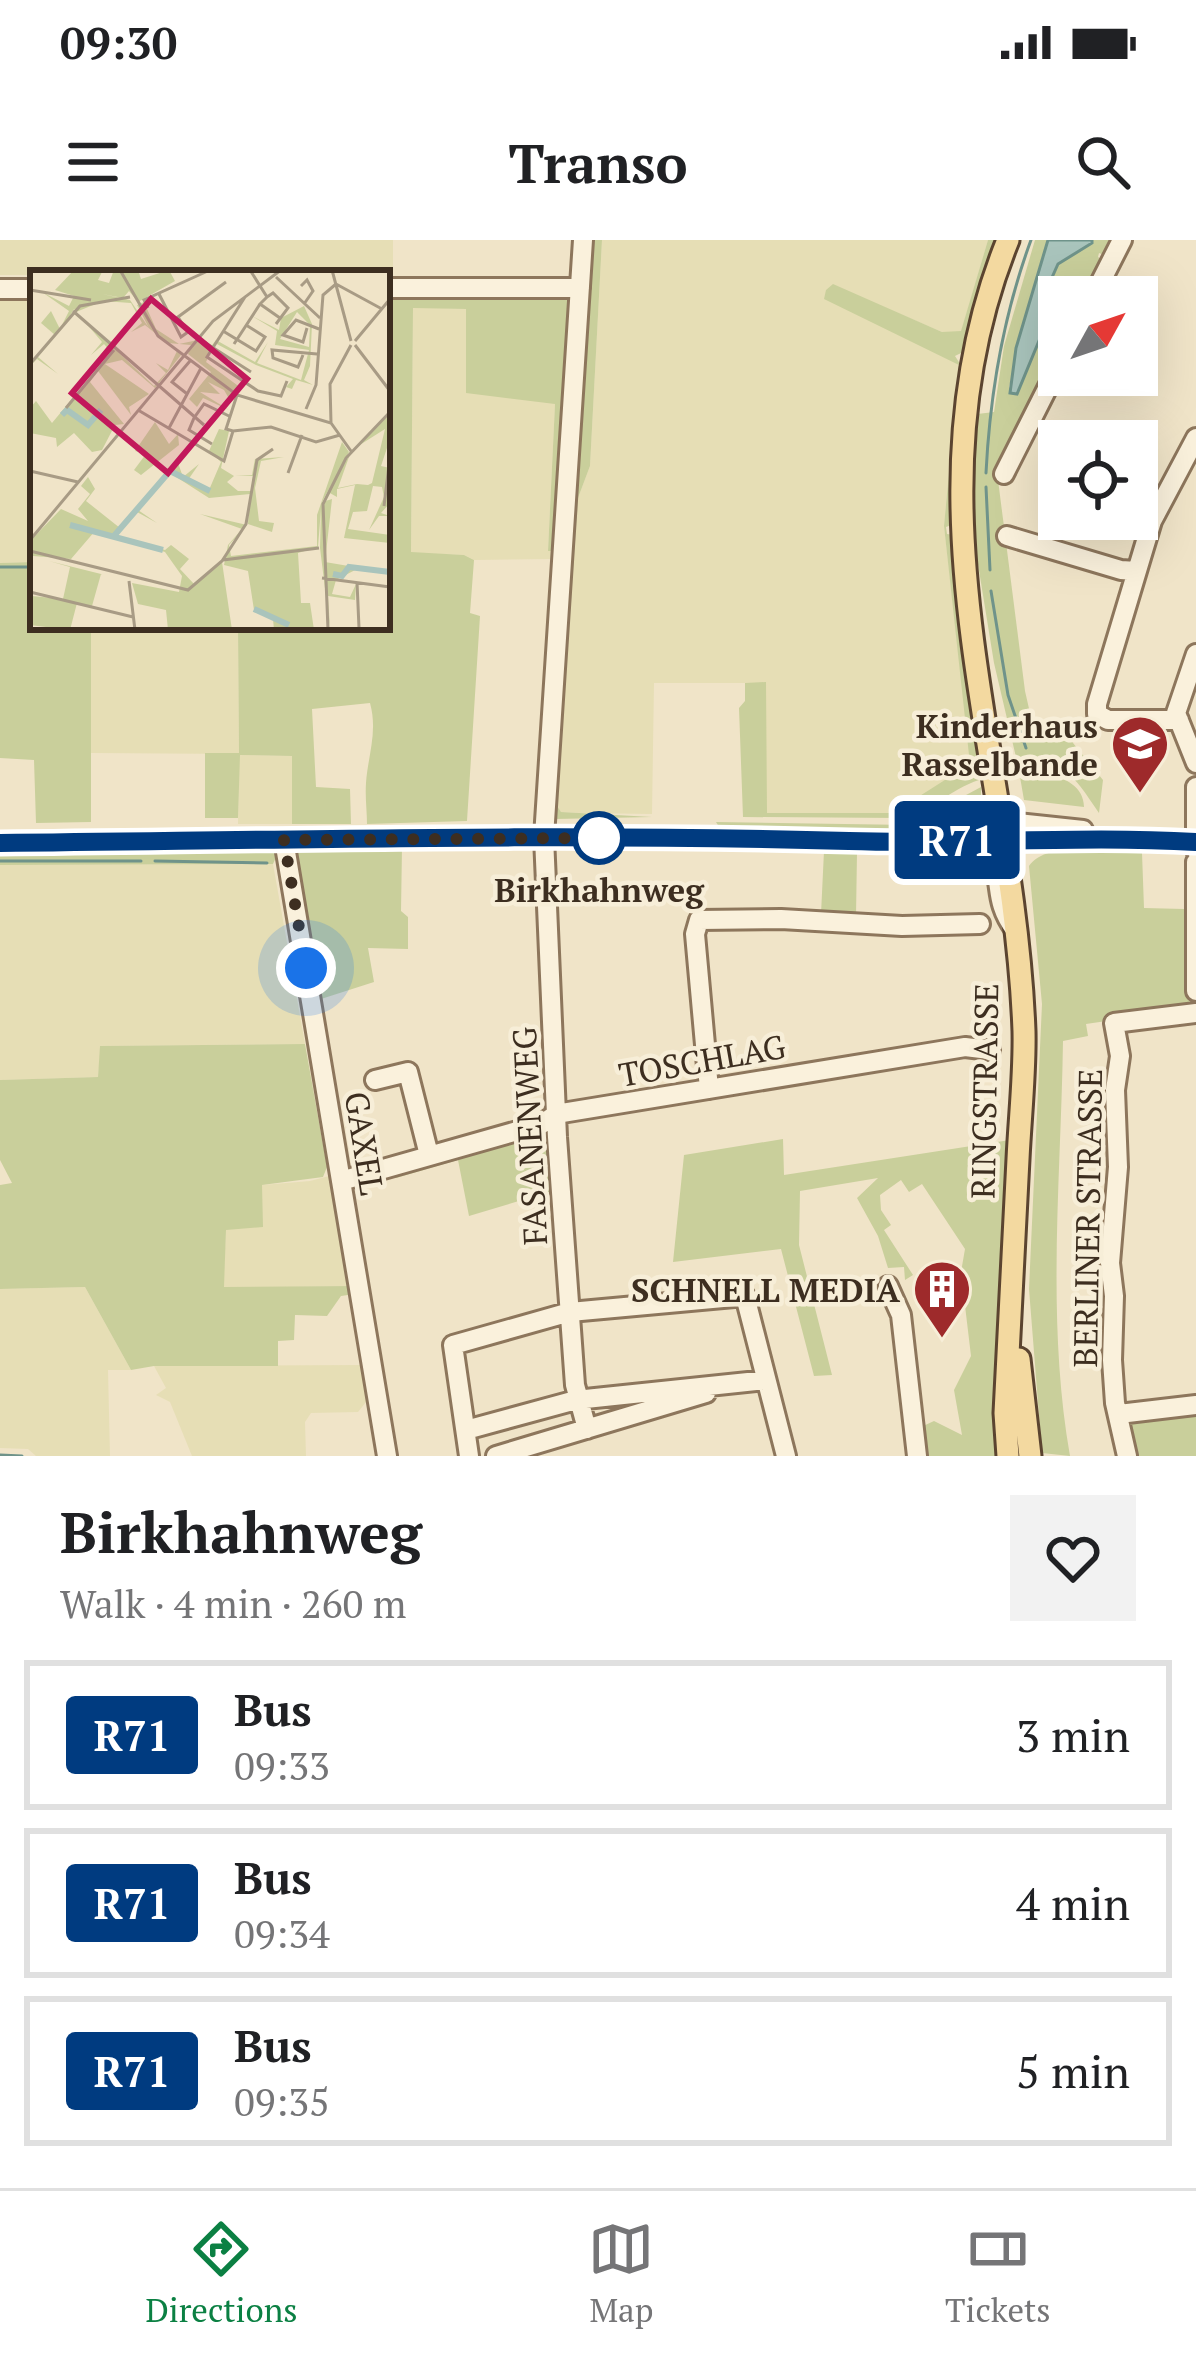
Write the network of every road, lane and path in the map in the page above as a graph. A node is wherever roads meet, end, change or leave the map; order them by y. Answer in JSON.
{"nodes":[{"id":1,"x":584,"y":240,"type":"edge"},
{"id":2,"x":1008,"y":240,"type":"edge"},
{"id":3,"x":1122,"y":240,"type":"edge"},
{"id":4,"x":1104,"y":276,"type":"edge"},
{"id":5,"x":390,"y":288,"type":"edge"},
{"id":6,"x":580,"y":288,"type":"junction"},
{"id":7,"x":1043,"y":396,"type":"edge"},
{"id":8,"x":1196,"y":438,"type":"edge"},
{"id":9,"x":1004,"y":474,"type":"dead end"},
{"id":10,"x":1007,"y":536,"type":"dead end"},
{"id":11,"x":1136,"y":571,"type":"junction"},
{"id":12,"x":1196,"y":654,"type":"edge"},
{"id":13,"x":1193,"y":676,"type":"edge"},
{"id":14,"x":1179,"y":720,"type":"junction"},
{"id":15,"x":1196,"y":763,"type":"edge"},
{"id":16,"x":1196,"y":787,"type":"edge"},
{"id":17,"x":1002,"y":831,"type":"junction"},
{"id":18,"x":544,"y":837,"type":"junction"},
{"id":19,"x":284,"y":840,"type":"junction"},
{"id":20,"x":828,"y":840,"type":"junction"},
{"id":21,"x":950,"y":841,"type":"junction"},
{"id":22,"x":1196,"y":842,"type":"edge"},
{"id":23,"x":0,"y":843,"type":"edge"},
{"id":24,"x":1196,"y":859,"type":"edge"},
{"id":25,"x":980,"y":924,"type":"dead end"},
{"id":26,"x":1016,"y":932,"type":"junction"},
{"id":27,"x":1196,"y":991,"type":"edge"},
{"id":28,"x":1196,"y":1013,"type":"edge"},
{"id":29,"x":990,"y":1050,"type":"dead end"},
{"id":30,"x":375,"y":1080,"type":"dead end"},
{"id":31,"x":710,"y":1089,"type":"junction"},
{"id":32,"x":556,"y":1114,"type":"junction"},
{"id":33,"x":429,"y":1155,"type":"junction"},
{"id":34,"x":341,"y":1181,"type":"junction"},
{"id":35,"x":888,"y":1286,"type":"dead end"},
{"id":36,"x":1013,"y":1305,"type":"junction"},
{"id":37,"x":571,"y":1312,"type":"junction"},
{"id":38,"x":766,"y":1381,"type":"junction"},
{"id":39,"x":739,"y":1382,"type":"junction"},
{"id":40,"x":576,"y":1400,"type":"junction"},
{"id":41,"x":1196,"y":1405,"type":"edge"},
{"id":42,"x":1118,"y":1414,"type":"junction"},
{"id":43,"x":587,"y":1429,"type":"junction"},
{"id":44,"x":466,"y":1430,"type":"junction"},
{"id":45,"x":387,"y":1456,"type":"edge"},
{"id":46,"x":469,"y":1456,"type":"edge"},
{"id":47,"x":496,"y":1456,"type":"edge"},
{"id":48,"x":785,"y":1456,"type":"edge"},
{"id":49,"x":916,"y":1456,"type":"edge"},
{"id":50,"x":1008,"y":1456,"type":"edge"},
{"id":51,"x":1030,"y":1456,"type":"edge"},
{"id":52,"x":1127,"y":1456,"type":"edge"}],
"edges":[{"from":1,"to":6,"type":"street"},
{"from":2,"to":17,"type":"main road","name":"RINGSTRASSE"},
{"from":3,"to":4,"type":"street"},
{"from":5,"to":6,"type":"street"},
{"from":6,"to":18,"type":"street"},
{"from":7,"to":9,"type":"street"},
{"from":8,"to":11,"type":"street"},
{"from":10,"to":11,"type":"street"},
{"from":11,"to":14,"type":"street"},
{"from":12,"to":13,"type":"street"},
{"from":13,"to":14,"type":"street"},
{"from":14,"to":15,"type":"street"},
{"from":16,"to":22,"type":"street"},
{"from":17,"to":20,"type":"street"},
{"from":17,"to":21,"type":"street"},
{"from":17,"to":22,"type":"street"},
{"from":17,"to":26,"type":"main road","name":"RINGSTRASSE"},
{"from":18,"to":19,"type":"street"},
{"from":18,"to":20,"type":"street"},
{"from":18,"to":32,"type":"street","name":"FASANENWEG"},
{"from":19,"to":23,"type":"street"},
{"from":19,"to":34,"type":"street","name":"GAXEL"},
{"from":20,"to":21,"type":"street"},
{"from":21,"to":26,"type":"street"},
{"from":22,"to":24,"type":"street"},
{"from":24,"to":27,"type":"street"},
{"from":25,"to":31,"type":"street"},
{"from":26,"to":36,"type":"main road","name":"RINGSTRASSE"},
{"from":28,"to":42,"type":"street","name":"BERLINER STRASSE"},
{"from":29,"to":31,"type":"street","name":"TOSCHLAG"},
{"from":30,"to":33,"type":"street"},
{"from":31,"to":32,"type":"street","name":"TOSCHLAG"},
{"from":32,"to":33,"type":"street","name":"TOSCHLAG"},
{"from":32,"to":37,"type":"street","name":"FASANENWEG"},
{"from":33,"to":34,"type":"street","name":"TOSCHLAG"},
{"from":34,"to":45,"type":"street","name":"GAXEL"},
{"from":35,"to":49,"type":"street"},
{"from":36,"to":50,"type":"main road","name":"RINGSTRASSE"},
{"from":36,"to":51,"type":"main road","name":"RINGSTRASSE"},
{"from":37,"to":38,"type":"street"},
{"from":37,"to":40,"type":"street","name":"FASANENWEG"},
{"from":37,"to":44,"type":"street"},
{"from":38,"to":39,"type":"street"},
{"from":38,"to":48,"type":"street"},
{"from":39,"to":40,"type":"street"},
{"from":39,"to":43,"type":"street"},
{"from":40,"to":43,"type":"street","name":"FASANENWEG"},
{"from":40,"to":44,"type":"street"},
{"from":41,"to":42,"type":"street","name":"BERLINER STRASSE"},
{"from":42,"to":52,"type":"street","name":"BERLINER STRASSE"},
{"from":43,"to":47,"type":"street"},
{"from":44,"to":46,"type":"street"}]}
